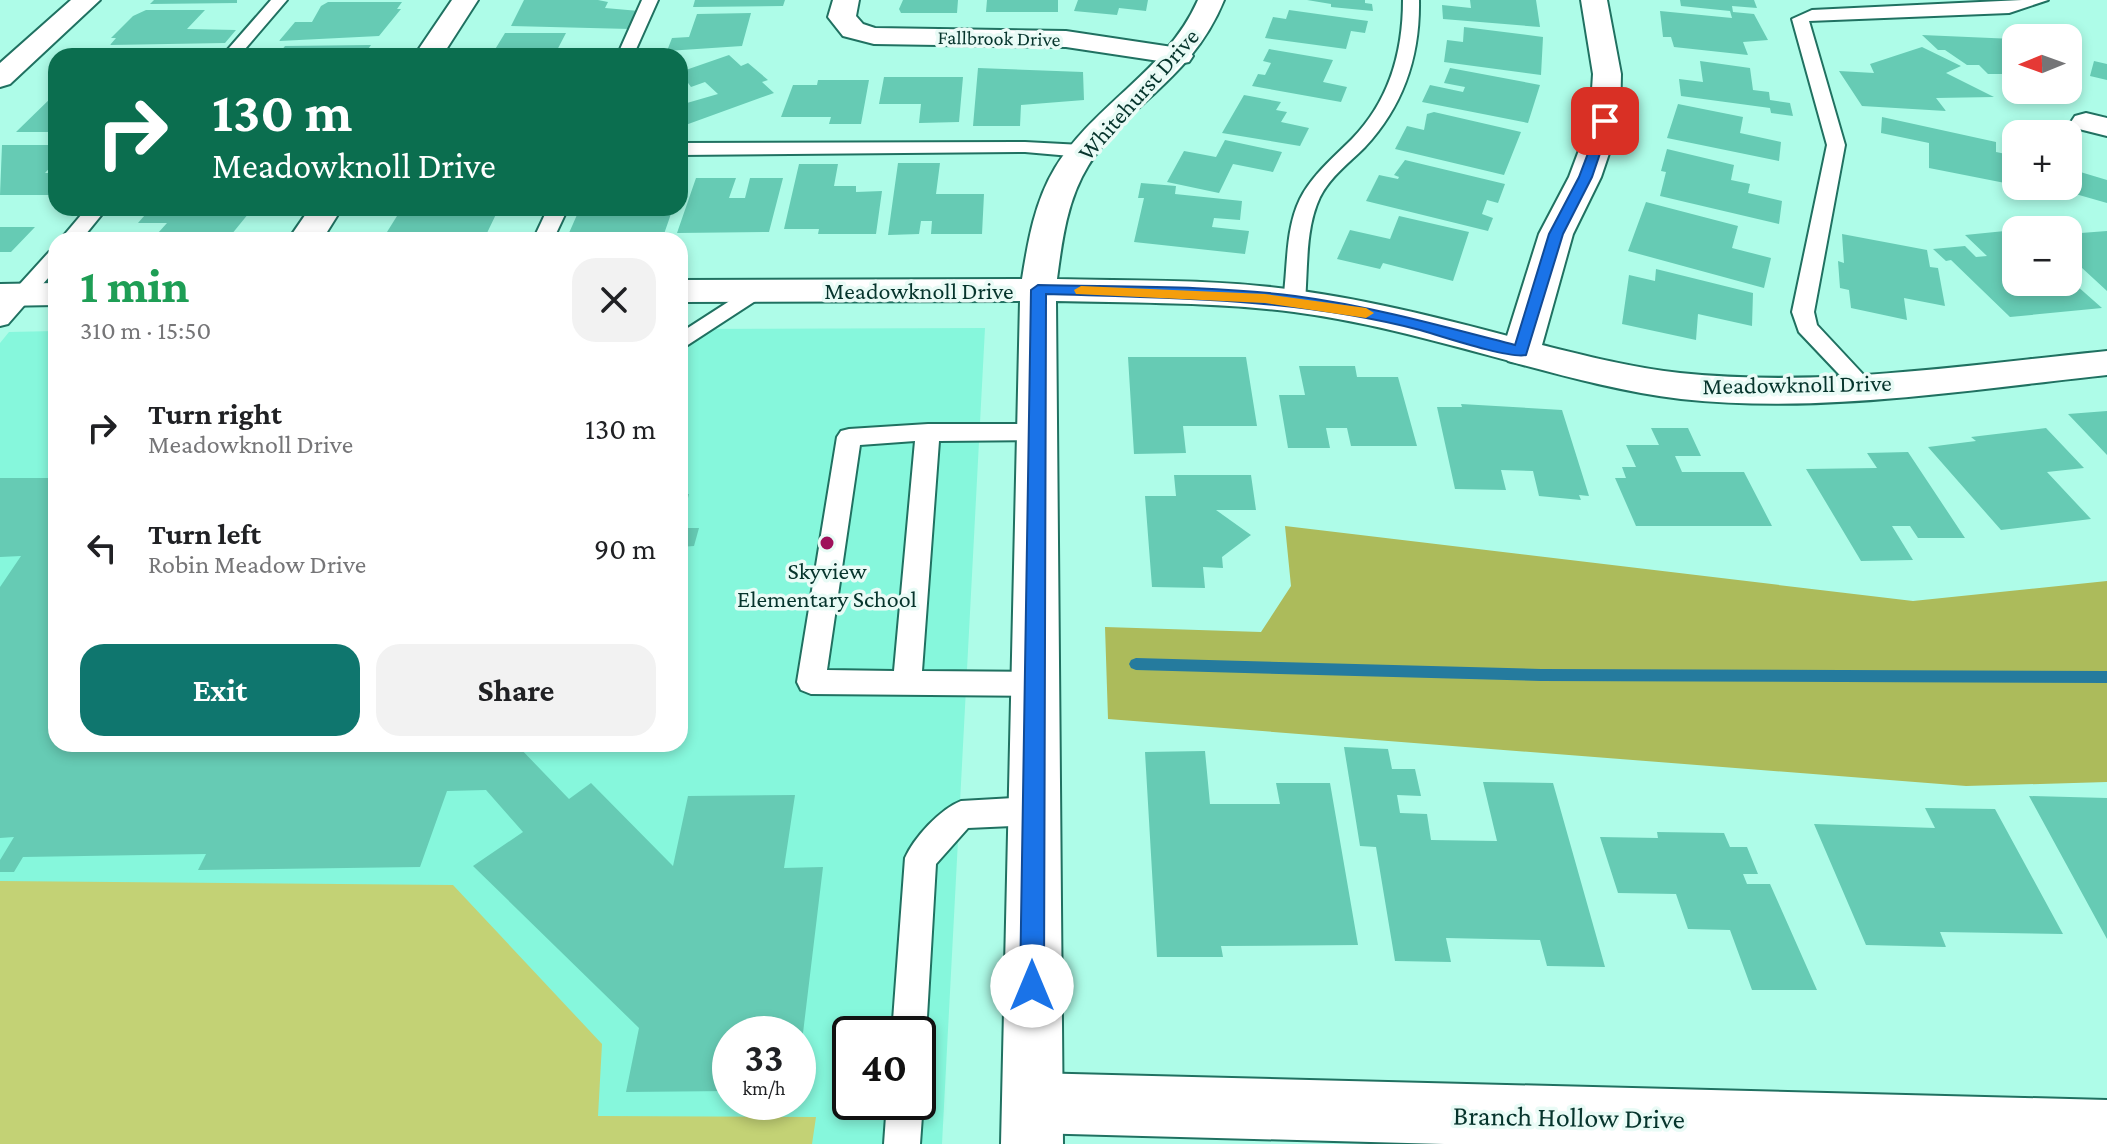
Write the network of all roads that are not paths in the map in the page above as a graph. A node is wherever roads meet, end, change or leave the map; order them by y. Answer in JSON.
{"nodes":[{"id":1,"x":87,"y":0,"type":"edge"},
{"id":2,"x":279,"y":0,"type":"edge"},
{"id":3,"x":465,"y":0,"type":"edge"},
{"id":4,"x":650,"y":0,"type":"edge"},
{"id":5,"x":846,"y":0,"type":"edge"},
{"id":6,"x":1211,"y":0,"type":"edge"},
{"id":7,"x":1411,"y":0,"type":"edge"},
{"id":8,"x":1594,"y":0,"type":"edge"},
{"id":9,"x":2040,"y":0,"type":"edge"},
{"id":10,"x":237,"y":48,"type":"edge"},
{"id":11,"x":433,"y":48,"type":"edge"},
{"id":12,"x":629,"y":48,"type":"edge"},
{"id":13,"x":1179,"y":56,"type":"junction"},
{"id":14,"x":0,"y":78,"type":"edge"},
{"id":15,"x":688,"y":149,"type":"edge"},
{"id":16,"x":1082,"y":151,"type":"junction"},
{"id":17,"x":90,"y":216,"type":"edge"},
{"id":18,"x":77,"y":232,"type":"edge"},
{"id":19,"x":48,"y":266,"type":"edge"},
{"id":20,"x":1038,"y":290,"type":"junction"},
{"id":21,"x":688,"y":291,"type":"edge"},
{"id":22,"x":756,"y":291,"type":"junction"},
{"id":23,"x":20,"y":301,"type":"edge"},
{"id":24,"x":1294,"y":301,"type":"junction"},
{"id":25,"x":688,"y":338,"type":"edge"},
{"id":26,"x":1521,"y":352,"type":"junction"},
{"id":27,"x":2107,"y":363,"type":"edge"},
{"id":28,"x":1862,"y":385,"type":"junction"},
{"id":29,"x":928,"y":432,"type":"junction"},
{"id":30,"x":1037,"y":432,"type":"junction"},
{"id":31,"x":907,"y":683,"type":"junction"},
{"id":32,"x":1035,"y":684,"type":"junction"},
{"id":33,"x":1033,"y":811,"type":"junction"},
{"id":34,"x":910,"y":1016,"type":"edge"},
{"id":35,"x":904,"y":1120,"type":"edge"},
{"id":36,"x":1032,"y":1124,"type":"edge"},
{"id":37,"x":2107,"y":1131,"type":"edge"},
{"id":38,"x":902,"y":1144,"type":"edge"}],
"edges":[{"from":1,"to":14,"type":"street"},
{"from":2,"to":10,"type":"lane"},
{"from":3,"to":11,"type":"street"},
{"from":4,"to":12,"type":"lane"},
{"from":5,"to":13,"type":"street","name":"Fallbrook Drive"},
{"from":6,"to":13,"type":"street","name":"Whitehurst Drive"},
{"from":7,"to":24,"type":"lane"},
{"from":8,"to":26,"type":"street"},
{"from":9,"to":28,"type":"lane"},
{"from":13,"to":16,"type":"street","name":"Whitehurst Drive"},
{"from":15,"to":16,"type":"lane"},
{"from":16,"to":20,"type":"street","name":"Whitehurst Drive"},
{"from":17,"to":18,"type":"lane"},
{"from":19,"to":23,"type":"lane"},
{"from":20,"to":22,"type":"street","name":"Meadowknoll Drive"},
{"from":20,"to":24,"type":"street","name":"Meadowknoll Drive"},
{"from":20,"to":30,"type":"street","name":"Whitehurst Drive"},
{"from":21,"to":22,"type":"street","name":"Meadowknoll Drive"},
{"from":22,"to":25,"type":"lane"},
{"from":24,"to":26,"type":"street","name":"Meadowknoll Drive"},
{"from":26,"to":28,"type":"street","name":"Meadowknoll Drive"},
{"from":27,"to":28,"type":"street","name":"Meadowknoll Drive"},
{"from":29,"to":30,"type":"lane"},
{"from":29,"to":31,"type":"lane"},
{"from":29,"to":31,"type":"lane"},
{"from":30,"to":32,"type":"street","name":"Whitehurst Drive"},
{"from":31,"to":32,"type":"lane"},
{"from":32,"to":33,"type":"street","name":"Whitehurst Drive"},
{"from":33,"to":34,"type":"lane"},
{"from":33,"to":36,"type":"street","name":"Whitehurst Drive"},
{"from":35,"to":38,"type":"lane"},
{"from":36,"to":37,"type":"street","name":"Branch Hollow Drive"}]}
